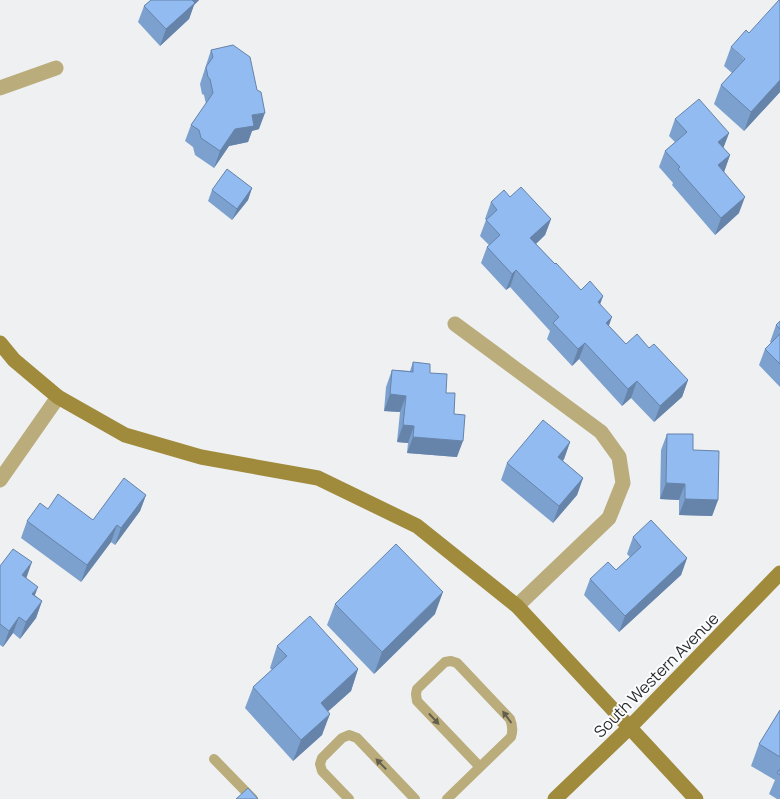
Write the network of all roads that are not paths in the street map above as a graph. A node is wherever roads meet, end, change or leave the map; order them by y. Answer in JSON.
{"nodes":[{"id":1,"x":56,"y":68,"type":"dead end"},
{"id":2,"x":0,"y":88,"type":"edge"},
{"id":3,"x":455,"y":324,"type":"dead end"},
{"id":4,"x":0,"y":343,"type":"edge"},
{"id":5,"x":58,"y":397,"type":"junction"},
{"id":6,"x":0,"y":480,"type":"edge"},
{"id":7,"x":780,"y":573,"type":"edge"},
{"id":8,"x":517,"y":606,"type":"junction"},
{"id":9,"x":630,"y":727,"type":"junction"},
{"id":10,"x":214,"y":759,"type":"dead end"},
{"id":11,"x":480,"y":767,"type":"junction"},
{"id":12,"x":253,"y":799,"type":"edge"},
{"id":13,"x":349,"y":799,"type":"edge"},
{"id":14,"x":415,"y":799,"type":"edge"},
{"id":15,"x":447,"y":799,"type":"edge"},
{"id":16,"x":554,"y":799,"type":"edge"},
{"id":17,"x":696,"y":799,"type":"edge"}],
"edges":[{"from":1,"to":2,"type":"street"},
{"from":3,"to":8,"type":"street"},
{"from":4,"to":5,"type":"street"},
{"from":5,"to":6,"type":"street"},
{"from":5,"to":8,"type":"street"},
{"from":7,"to":9,"type":"street","name":"South Western Avenue"},
{"from":8,"to":9,"type":"street"},
{"from":9,"to":16,"type":"street","name":"South Western Avenue"},
{"from":9,"to":17,"type":"street"},
{"from":10,"to":12,"type":"lane"},
{"from":11,"to":11,"type":"lane","one_way":true},
{"from":11,"to":15,"type":"lane"},
{"from":14,"to":13,"type":"lane","one_way":true}]}
